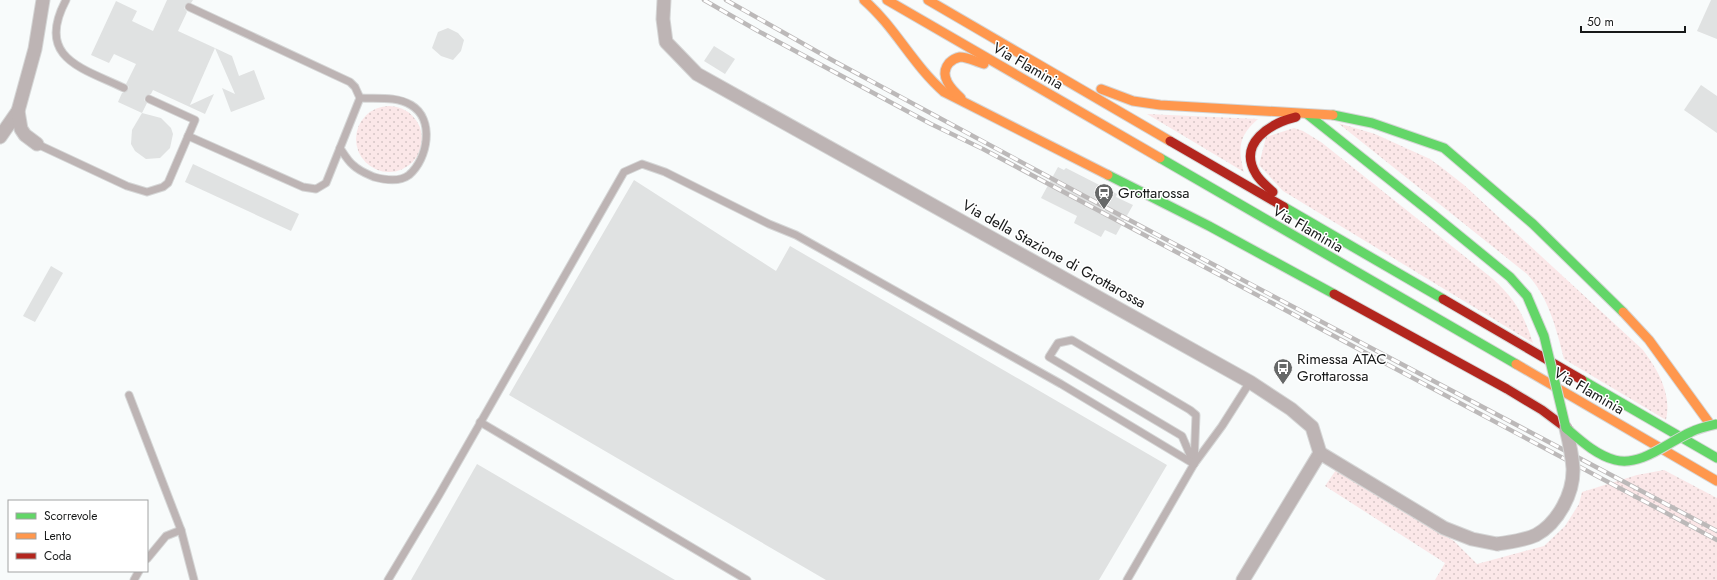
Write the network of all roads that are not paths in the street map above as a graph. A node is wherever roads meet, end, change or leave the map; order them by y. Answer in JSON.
{"nodes":[{"id":1,"x":43,"y":0,"type":"edge"},
{"id":2,"x":66,"y":0,"type":"edge"},
{"id":3,"x":664,"y":0,"type":"edge"},
{"id":4,"x":864,"y":0,"type":"edge"},
{"id":5,"x":887,"y":0,"type":"edge"},
{"id":6,"x":928,"y":0,"type":"edge"},
{"id":7,"x":189,"y":7,"type":"dead end"},
{"id":8,"x":1030,"y":60,"type":"junction"},
{"id":9,"x":1010,"y":72,"type":"junction"},
{"id":10,"x":124,"y":88,"type":"dead end"},
{"id":11,"x":360,"y":98,"type":"junction"},
{"id":12,"x":149,"y":99,"type":"dead end"},
{"id":13,"x":968,"y":104,"type":"junction"},
{"id":14,"x":18,"y":111,"type":"junction"},
{"id":15,"x":1307,"y":114,"type":"junction"},
{"id":16,"x":188,"y":136,"type":"junction"},
{"id":17,"x":0,"y":137,"type":"edge"},
{"id":18,"x":37,"y":144,"type":"joint"},
{"id":19,"x":340,"y":148,"type":"junction"},
{"id":20,"x":1296,"y":212,"type":"junction"},
{"id":21,"x":1250,"y":382,"type":"junction"},
{"id":22,"x":129,"y":395,"type":"dead end"},
{"id":23,"x":480,"y":422,"type":"junction"},
{"id":24,"x":1714,"y":424,"type":"edge"},
{"id":25,"x":1566,"y":428,"type":"junction"},
{"id":26,"x":1320,"y":453,"type":"junction"},
{"id":27,"x":1717,"y":458,"type":"edge"},
{"id":28,"x":1194,"y":464,"type":"junction"},
{"id":29,"x":1717,"y":480,"type":"edge"},
{"id":30,"x":180,"y":530,"type":"junction"},
{"id":31,"x":148,"y":558,"type":"edge"},
{"id":32,"x":194,"y":580,"type":"edge"},
{"id":33,"x":388,"y":580,"type":"edge"},
{"id":34,"x":747,"y":580,"type":"edge"},
{"id":35,"x":1127,"y":580,"type":"edge"},
{"id":36,"x":1242,"y":580,"type":"edge"}],
"edges":[{"from":1,"to":14,"type":"street"},
{"from":2,"to":10,"type":"lane"},
{"from":3,"to":21,"type":"street","name":"Via della Stazione di Grottarossa"},
{"from":4,"to":13,"type":"main road"},
{"from":5,"to":9,"type":"main road","name":"Via Flaminia"},
{"from":6,"to":8,"type":"main road","name":"Via Flaminia"},
{"from":7,"to":11,"type":"lane"},
{"from":8,"to":15,"type":"main road"},
{"from":8,"to":20,"type":"main road","name":"Via Flaminia"},
{"from":9,"to":13,"type":"main road"},
{"from":9,"to":29,"type":"main road","name":"Via Flaminia"},
{"from":11,"to":19,"type":"lane"},
{"from":11,"to":19,"type":"lane"},
{"from":12,"to":16,"type":"lane"},
{"from":13,"to":25,"type":"main road"},
{"from":14,"to":17,"type":"street"},
{"from":14,"to":18,"type":"street"},
{"from":15,"to":20,"type":"main road"},
{"from":15,"to":24,"type":"main road"},
{"from":15,"to":25,"type":"main road","bridge":true},
{"from":16,"to":18,"type":"lane"},
{"from":16,"to":19,"type":"lane"},
{"from":20,"to":27,"type":"main road","name":"Via Flaminia"},
{"from":21,"to":26,"type":"street","name":"Via della Stazione di Grottarossa"},
{"from":21,"to":28,"type":"lane"},
{"from":22,"to":30,"type":"lane"},
{"from":23,"to":28,"type":"lane"},
{"from":23,"to":33,"type":"lane"},
{"from":23,"to":34,"type":"lane"},
{"from":24,"to":25,"type":"main road","bridge":true},
{"from":25,"to":26,"type":"street","bridge":true},
{"from":26,"to":36,"type":"street"},
{"from":28,"to":28,"type":"lane"},
{"from":28,"to":35,"type":"lane"},
{"from":30,"to":31,"type":"lane"},
{"from":30,"to":32,"type":"lane"}]}
